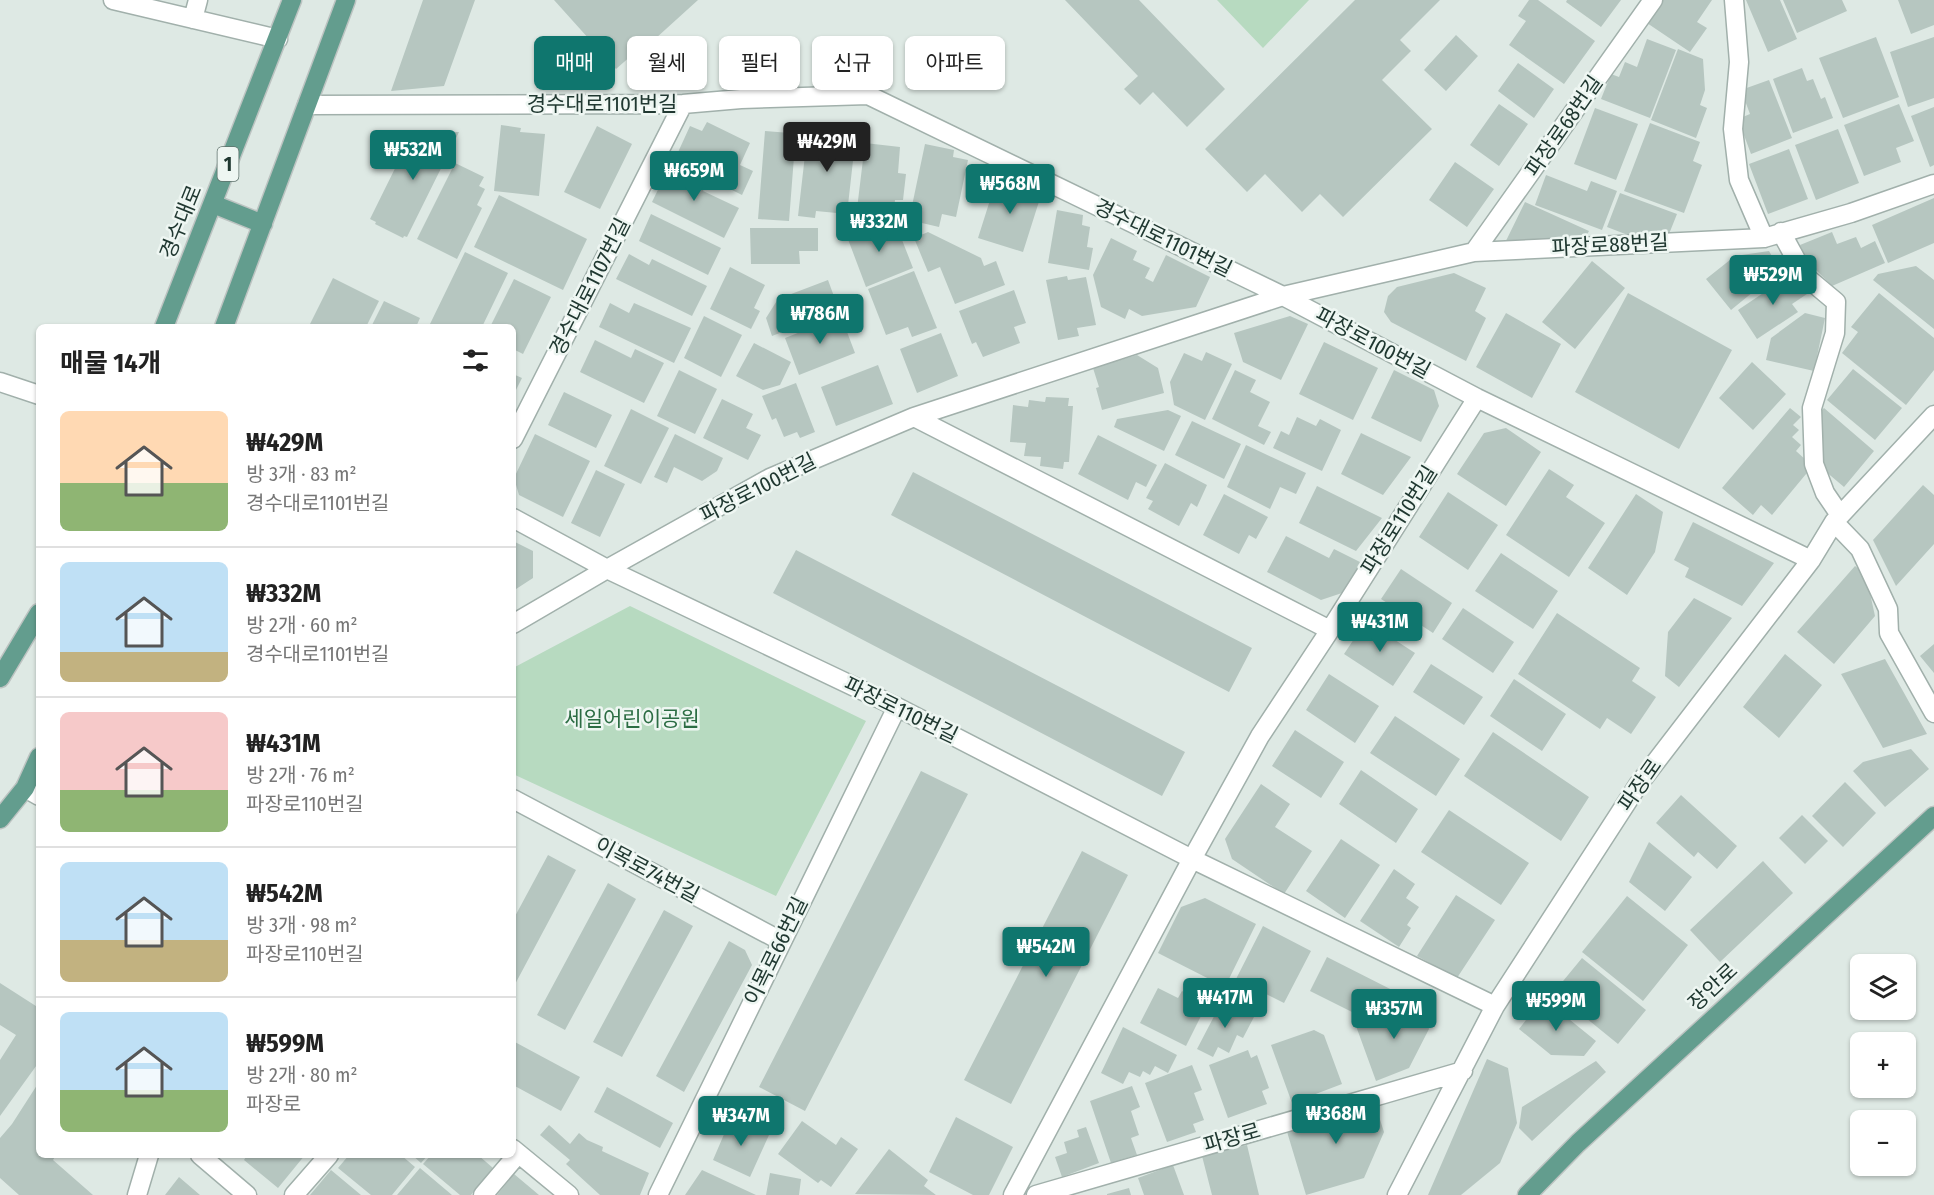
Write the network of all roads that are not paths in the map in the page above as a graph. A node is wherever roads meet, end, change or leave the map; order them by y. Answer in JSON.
{"nodes":[{"id":1,"x":113,"y":0,"type":"edge"},
{"id":2,"x":198,"y":0,"type":"edge"},
{"id":3,"x":292,"y":0,"type":"edge"},
{"id":4,"x":346,"y":0,"type":"edge"},
{"id":5,"x":1653,"y":0,"type":"edge"},
{"id":6,"x":1734,"y":0,"type":"edge"},
{"id":7,"x":193,"y":19,"type":"junction"},
{"id":8,"x":278,"y":39,"type":"junction"},
{"id":9,"x":683,"y":104,"type":"junction"},
{"id":10,"x":307,"y":105,"type":"junction"},
{"id":11,"x":1934,"y":184,"type":"edge"},
{"id":12,"x":213,"y":204,"type":"junction"},
{"id":13,"x":262,"y":224,"type":"junction"},
{"id":14,"x":1773,"y":235,"type":"junction"},
{"id":15,"x":1474,"y":252,"type":"junction"},
{"id":16,"x":1283,"y":296,"type":"junction"},
{"id":17,"x":165,"y":324,"type":"edge"},
{"id":18,"x":225,"y":324,"type":"edge"},
{"id":19,"x":0,"y":382,"type":"edge"},
{"id":20,"x":36,"y":394,"type":"edge"},
{"id":21,"x":1477,"y":398,"type":"junction"},
{"id":22,"x":1934,"y":415,"type":"edge"},
{"id":23,"x":914,"y":417,"type":"junction"},
{"id":24,"x":516,"y":433,"type":"edge"},
{"id":25,"x":1837,"y":518,"type":"junction"},
{"id":26,"x":516,"y":520,"type":"edge"},
{"id":27,"x":1811,"y":560,"type":"junction"},
{"id":28,"x":607,"y":569,"type":"junction"},
{"id":29,"x":36,"y":619,"type":"edge"},
{"id":30,"x":516,"y":622,"type":"edge"},
{"id":31,"x":1330,"y":630,"type":"junction"},
{"id":32,"x":0,"y":678,"type":"edge"},
{"id":33,"x":897,"y":707,"type":"junction"},
{"id":34,"x":1934,"y":713,"type":"edge"},
{"id":35,"x":36,"y":773,"type":"edge"},
{"id":36,"x":32,"y":792,"type":"edge"},
{"id":37,"x":516,"y":801,"type":"edge"},
{"id":38,"x":1934,"y":816,"type":"edge"},
{"id":39,"x":0,"y":819,"type":"edge"},
{"id":40,"x":1192,"y":859,"type":"junction"},
{"id":41,"x":781,"y":941,"type":"junction"},
{"id":42,"x":1495,"y":1006,"type":"junction"},
{"id":43,"x":1463,"y":1071,"type":"junction"},
{"id":44,"x":516,"y":1151,"type":"edge"},
{"id":45,"x":148,"y":1158,"type":"edge"},
{"id":46,"x":204,"y":1158,"type":"edge"},
{"id":47,"x":326,"y":1158,"type":"edge"},
{"id":48,"x":511,"y":1158,"type":"edge"},
{"id":49,"x":136,"y":1195,"type":"edge"},
{"id":50,"x":248,"y":1195,"type":"edge"},
{"id":51,"x":294,"y":1195,"type":"edge"},
{"id":52,"x":483,"y":1195,"type":"edge"},
{"id":53,"x":569,"y":1195,"type":"edge"},
{"id":54,"x":658,"y":1195,"type":"edge"},
{"id":55,"x":1013,"y":1195,"type":"edge"},
{"id":56,"x":1036,"y":1195,"type":"edge"},
{"id":57,"x":1397,"y":1195,"type":"edge"},
{"id":58,"x":1527,"y":1195,"type":"edge"}],
"edges":[{"from":1,"to":7,"type":"street"},
{"from":2,"to":7,"type":"street"},
{"from":3,"to":8,"type":"main road","name":"경수대로","number":"1"},
{"from":4,"to":10,"type":"main road"},
{"from":5,"to":15,"type":"street","name":"파장로68번길"},
{"from":6,"to":14,"type":"street"},
{"from":7,"to":8,"type":"street"},
{"from":8,"to":12,"type":"main road","name":"경수대로","number":"1"},
{"from":9,"to":10,"type":"street","name":"경수대로1101번길"},
{"from":9,"to":16,"type":"street","name":"경수대로1101번길"},
{"from":9,"to":24,"type":"street","name":"경수대로1107번길"},
{"from":10,"to":13,"type":"main road"},
{"from":11,"to":14,"type":"street","name":"파장로88번길"},
{"from":12,"to":13,"type":"main road"},
{"from":12,"to":17,"type":"main road","name":"경수대로","number":"1"},
{"from":13,"to":18,"type":"main road"},
{"from":14,"to":15,"type":"street","name":"파장로88번길"},
{"from":14,"to":25,"type":"street"},
{"from":15,"to":16,"type":"street","name":"파장로88번길"},
{"from":16,"to":21,"type":"street","name":"파장로100번길"},
{"from":16,"to":23,"type":"street","name":"파장로100번길"},
{"from":19,"to":20,"type":"street"},
{"from":21,"to":27,"type":"street","name":"파장로100번길"},
{"from":21,"to":31,"type":"street","name":"파장로110번길"},
{"from":22,"to":25,"type":"street","name":"파장로"},
{"from":23,"to":28,"type":"street","name":"파장로100번길"},
{"from":23,"to":31,"type":"street"},
{"from":25,"to":27,"type":"street","name":"파장로"},
{"from":25,"to":34,"type":"street"},
{"from":26,"to":28,"type":"street"},
{"from":27,"to":42,"type":"street","name":"파장로"},
{"from":28,"to":30,"type":"street"},
{"from":28,"to":33,"type":"street","name":"파장로110번길"},
{"from":29,"to":32,"type":"main road"},
{"from":31,"to":40,"type":"street","name":"파장로110번길"},
{"from":33,"to":40,"type":"street","name":"파장로110번길"},
{"from":33,"to":41,"type":"street","name":"이목로66번길"},
{"from":35,"to":36,"type":"main road"},
{"from":36,"to":39,"type":"main road"},
{"from":37,"to":41,"type":"street","name":"이목로74번길"},
{"from":38,"to":58,"type":"main road","name":"장안로"},
{"from":40,"to":42,"type":"street","name":"파장로110번길"},
{"from":40,"to":55,"type":"street","name":"파장로110번길"},
{"from":41,"to":54,"type":"street","name":"이목로66번길"},
{"from":42,"to":43,"type":"street","name":"파장로"},
{"from":43,"to":56,"type":"street","name":"파장로"},
{"from":43,"to":57,"type":"street","name":"파장로"},
{"from":44,"to":53,"type":"street"},
{"from":45,"to":49,"type":"street"},
{"from":46,"to":50,"type":"street"},
{"from":47,"to":51,"type":"street"},
{"from":48,"to":52,"type":"street"}]}
